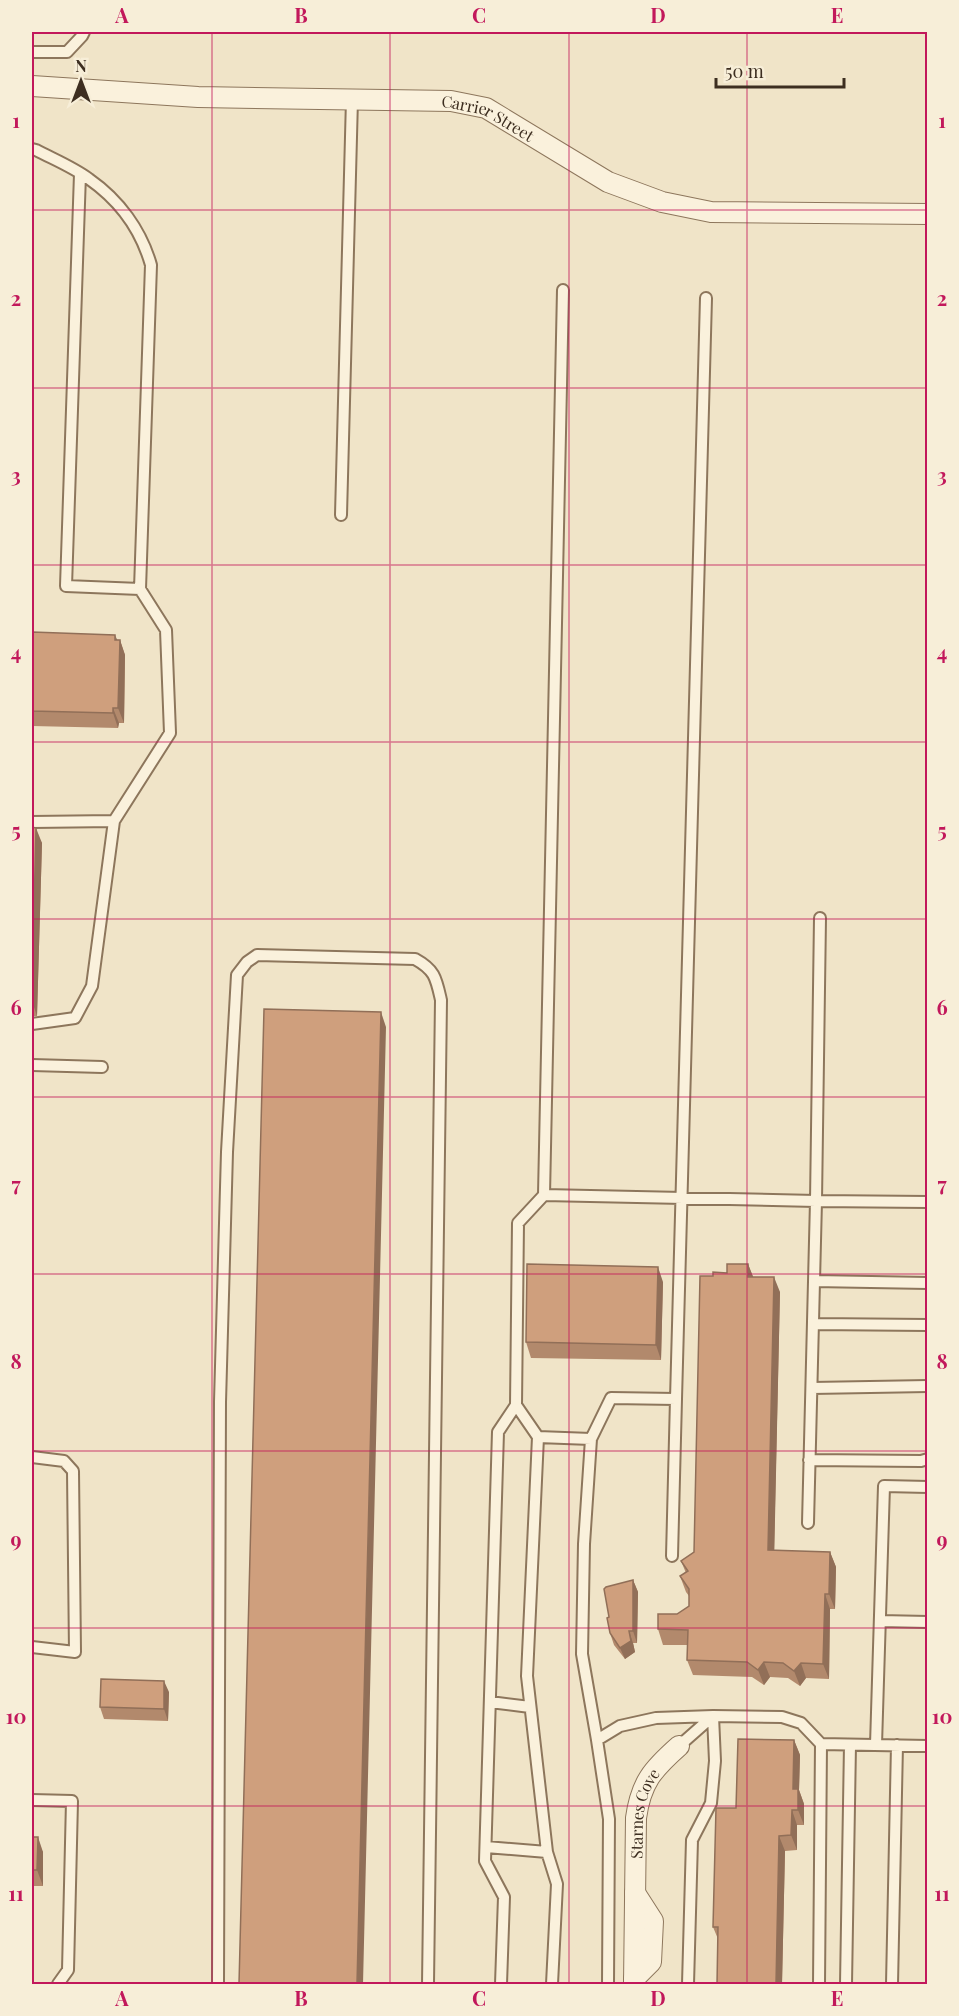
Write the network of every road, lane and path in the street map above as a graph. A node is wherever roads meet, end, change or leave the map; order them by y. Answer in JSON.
{"nodes":[{"id":1,"x":84,"y":32,"type":"edge"},
{"id":2,"x":32,"y":52,"type":"edge"},
{"id":3,"x":32,"y":86,"type":"edge"},
{"id":4,"x":352,"y":99,"type":"junction"},
{"id":5,"x":32,"y":149,"type":"edge"},
{"id":6,"x":80,"y":174,"type":"junction"},
{"id":7,"x":927,"y":214,"type":"edge"},
{"id":8,"x":563,"y":290,"type":"dead end"},
{"id":9,"x":706,"y":297,"type":"dead end"},
{"id":10,"x":341,"y":515,"type":"dead end"},
{"id":11,"x":140,"y":589,"type":"junction"},
{"id":12,"x":114,"y":820,"type":"junction"},
{"id":13,"x":32,"y":822,"type":"edge"},
{"id":14,"x":820,"y":918,"type":"dead end"},
{"id":15,"x":32,"y":1024,"type":"edge"},
{"id":16,"x":32,"y":1065,"type":"edge"},
{"id":17,"x":102,"y":1067,"type":"dead end"},
{"id":18,"x":544,"y":1195,"type":"junction"},
{"id":19,"x":681,"y":1198,"type":"junction"},
{"id":20,"x":816,"y":1201,"type":"junction"},
{"id":21,"x":927,"y":1202,"type":"edge"},
{"id":22,"x":814,"y":1281,"type":"junction"},
{"id":23,"x":927,"y":1283,"type":"edge"},
{"id":24,"x":813,"y":1324,"type":"junction"},
{"id":25,"x":927,"y":1325,"type":"edge"},
{"id":26,"x":927,"y":1386,"type":"edge"},
{"id":27,"x":812,"y":1388,"type":"junction"},
{"id":28,"x":676,"y":1399,"type":"junction"},
{"id":29,"x":516,"y":1405,"type":"junction"},
{"id":30,"x":538,"y":1437,"type":"junction"},
{"id":31,"x":591,"y":1439,"type":"junction"},
{"id":32,"x":32,"y":1457,"type":"edge"},
{"id":33,"x":927,"y":1459,"type":"edge"},
{"id":34,"x":809,"y":1460,"type":"junction"},
{"id":35,"x":927,"y":1487,"type":"edge"},
{"id":36,"x":808,"y":1523,"type":"dead end"},
{"id":37,"x":672,"y":1556,"type":"dead end"},
{"id":38,"x":880,"y":1621,"type":"junction"},
{"id":39,"x":927,"y":1622,"type":"edge"},
{"id":40,"x":32,"y":1647,"type":"edge"},
{"id":41,"x":490,"y":1702,"type":"junction"},
{"id":42,"x":530,"y":1707,"type":"junction"},
{"id":43,"x":713,"y":1716,"type":"junction"},
{"id":44,"x":597,"y":1740,"type":"junction"},
{"id":45,"x":821,"y":1744,"type":"junction"},
{"id":46,"x":850,"y":1744,"type":"junction"},
{"id":47,"x":876,"y":1745,"type":"junction"},
{"id":48,"x":897,"y":1745,"type":"junction"},
{"id":49,"x":679,"y":1746,"type":"joint"},
{"id":50,"x":927,"y":1746,"type":"edge"},
{"id":51,"x":32,"y":1800,"type":"edge"},
{"id":52,"x":486,"y":1846,"type":"junction"},
{"id":53,"x":548,"y":1852,"type":"junction"},
{"id":54,"x":635,"y":1893,"type":"junction"},
{"id":55,"x":634,"y":1982,"type":"edge"},
{"id":56,"x":58,"y":1984,"type":"edge"},
{"id":57,"x":218,"y":1984,"type":"edge"},
{"id":58,"x":428,"y":1984,"type":"edge"},
{"id":59,"x":501,"y":1984,"type":"edge"},
{"id":60,"x":552,"y":1984,"type":"edge"},
{"id":61,"x":608,"y":1984,"type":"edge"},
{"id":62,"x":688,"y":1984,"type":"edge"},
{"id":63,"x":819,"y":1984,"type":"edge"},
{"id":64,"x":846,"y":1984,"type":"edge"},
{"id":65,"x":892,"y":1984,"type":"edge"}],
"edges":[{"from":1,"to":2,"type":"lane"},
{"from":3,"to":4,"type":"street","name":"Carrier Street"},
{"from":4,"to":7,"type":"street","name":"Carrier Street"},
{"from":4,"to":10,"type":"lane"},
{"from":5,"to":6,"type":"lane"},
{"from":6,"to":11,"type":"lane"},
{"from":6,"to":11,"type":"lane"},
{"from":8,"to":18,"type":"lane"},
{"from":9,"to":19,"type":"lane"},
{"from":11,"to":12,"type":"lane"},
{"from":12,"to":13,"type":"lane"},
{"from":12,"to":15,"type":"lane"},
{"from":14,"to":20,"type":"lane"},
{"from":16,"to":17,"type":"lane"},
{"from":18,"to":19,"type":"lane"},
{"from":18,"to":29,"type":"lane"},
{"from":19,"to":20,"type":"lane"},
{"from":19,"to":28,"type":"lane"},
{"from":20,"to":21,"type":"lane"},
{"from":20,"to":22,"type":"lane"},
{"from":22,"to":23,"type":"lane"},
{"from":22,"to":24,"type":"lane"},
{"from":24,"to":25,"type":"lane"},
{"from":24,"to":27,"type":"lane"},
{"from":26,"to":27,"type":"lane"},
{"from":27,"to":34,"type":"lane"},
{"from":28,"to":31,"type":"lane"},
{"from":28,"to":37,"type":"lane"},
{"from":29,"to":30,"type":"lane"},
{"from":29,"to":41,"type":"lane"},
{"from":30,"to":31,"type":"lane"},
{"from":30,"to":42,"type":"lane"},
{"from":31,"to":44,"type":"lane"},
{"from":32,"to":40,"type":"lane"},
{"from":33,"to":34,"type":"lane"},
{"from":34,"to":36,"type":"lane"},
{"from":35,"to":38,"type":"lane"},
{"from":38,"to":39,"type":"lane"},
{"from":38,"to":47,"type":"lane"},
{"from":41,"to":42,"type":"lane"},
{"from":41,"to":52,"type":"lane"},
{"from":42,"to":53,"type":"lane"},
{"from":43,"to":44,"type":"lane"},
{"from":43,"to":45,"type":"lane"},
{"from":43,"to":49,"type":"lane"},
{"from":43,"to":62,"type":"lane"},
{"from":44,"to":61,"type":"lane"},
{"from":45,"to":46,"type":"lane"},
{"from":45,"to":63,"type":"lane"},
{"from":46,"to":47,"type":"lane"},
{"from":46,"to":64,"type":"lane"},
{"from":47,"to":48,"type":"lane"},
{"from":48,"to":50,"type":"lane"},
{"from":48,"to":65,"type":"lane"},
{"from":49,"to":54,"type":"street","name":"Starnes Cove"},
{"from":51,"to":56,"type":"lane"},
{"from":52,"to":53,"type":"lane"},
{"from":52,"to":59,"type":"lane"},
{"from":53,"to":60,"type":"lane"},
{"from":54,"to":55,"type":"street","name":"Starnes Cove"},
{"from":54,"to":55,"type":"street","name":"Starnes Cove"},
{"from":57,"to":58,"type":"lane"}]}
